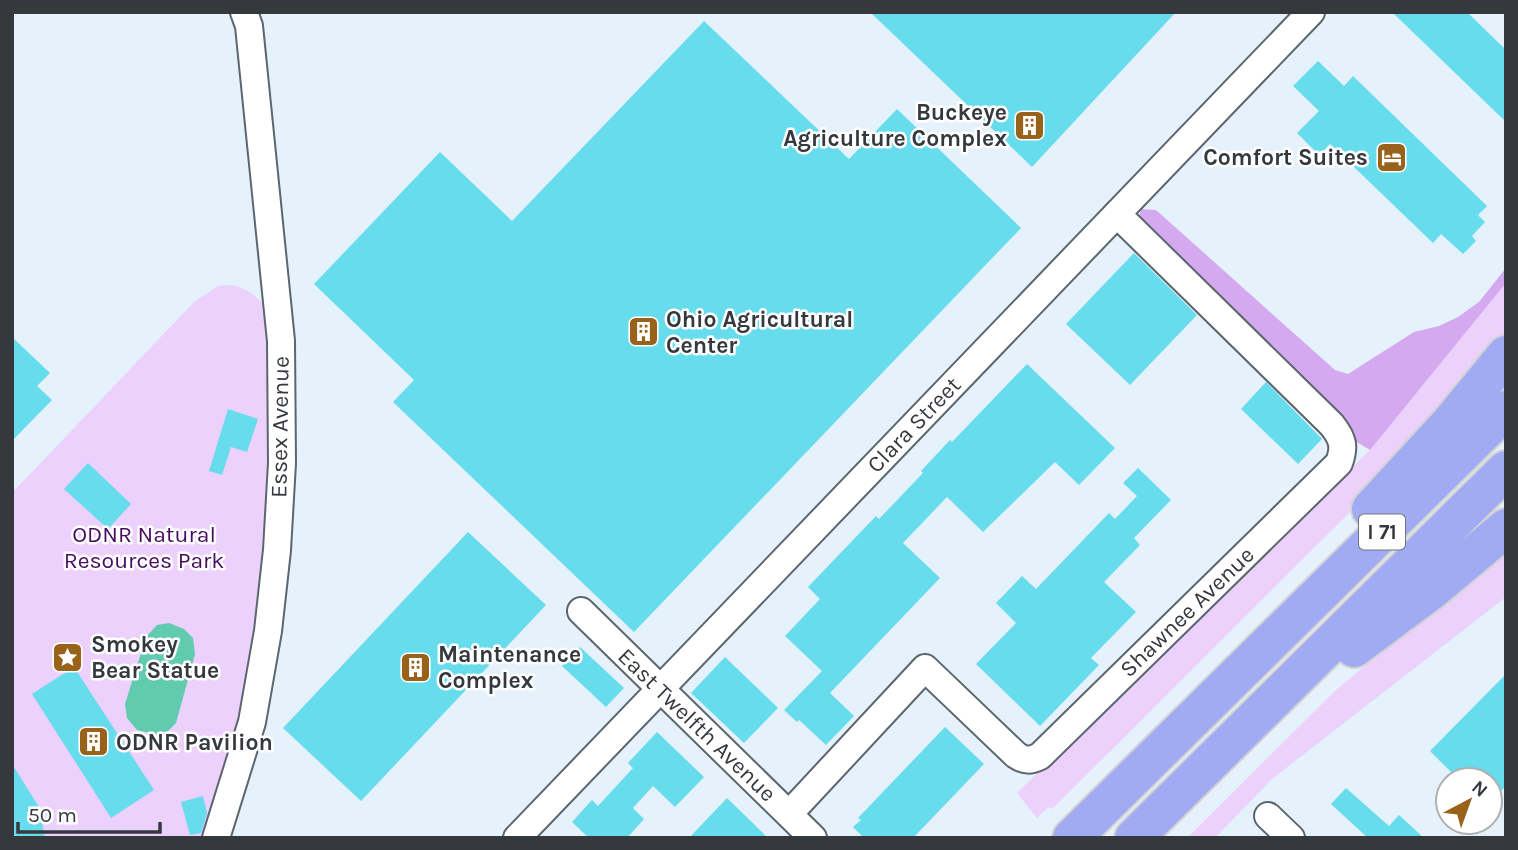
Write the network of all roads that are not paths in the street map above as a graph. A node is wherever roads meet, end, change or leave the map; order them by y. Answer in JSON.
{"nodes":[{"id":1,"x":244,"y":12,"type":"edge"},
{"id":2,"x":1311,"y":12,"type":"edge"},
{"id":3,"x":1117,"y":214,"type":"junction"},
{"id":4,"x":1506,"y":355,"type":"edge"},
{"id":5,"x":1506,"y":410,"type":"edge"},
{"id":6,"x":1506,"y":470,"type":"edge"},
{"id":7,"x":1506,"y":528,"type":"edge"},
{"id":8,"x":580,"y":611,"type":"dead end"},
{"id":9,"x":1259,"y":654,"type":"junction"},
{"id":10,"x":1291,"y":683,"type":"junction"},
{"id":11,"x":660,"y":689,"type":"junction"},
{"id":12,"x":789,"y":814,"type":"junction"},
{"id":13,"x":1268,"y":816,"type":"dead end"},
{"id":14,"x":216,"y":838,"type":"edge"},
{"id":15,"x":517,"y":838,"type":"edge"},
{"id":16,"x":813,"y":838,"type":"edge"},
{"id":17,"x":1072,"y":838,"type":"edge"},
{"id":18,"x":1134,"y":838,"type":"edge"},
{"id":19,"x":1291,"y":838,"type":"edge"}],
"edges":[{"from":1,"to":14,"type":"street","name":"Essex Avenue"},
{"from":2,"to":3,"type":"street","name":"Clara Street"},
{"from":3,"to":11,"type":"street","name":"Clara Street"},
{"from":3,"to":12,"type":"street","name":"Shawnee Avenue"},
{"from":4,"to":9,"type":"highway"},
{"from":5,"to":9,"type":"highway","number":"I 71"},
{"from":6,"to":10,"type":"highway","number":"I 71"},
{"from":7,"to":10,"type":"highway"},
{"from":8,"to":11,"type":"street","name":"East Twelfth Avenue"},
{"from":9,"to":17,"type":"highway","number":"I 71"},
{"from":10,"to":18,"type":"highway","number":"I 71"},
{"from":11,"to":12,"type":"street","name":"East Twelfth Avenue"},
{"from":11,"to":15,"type":"street","name":"Clara Street"},
{"from":12,"to":16,"type":"street","name":"East Twelfth Avenue"},
{"from":13,"to":19,"type":"street"}]}
